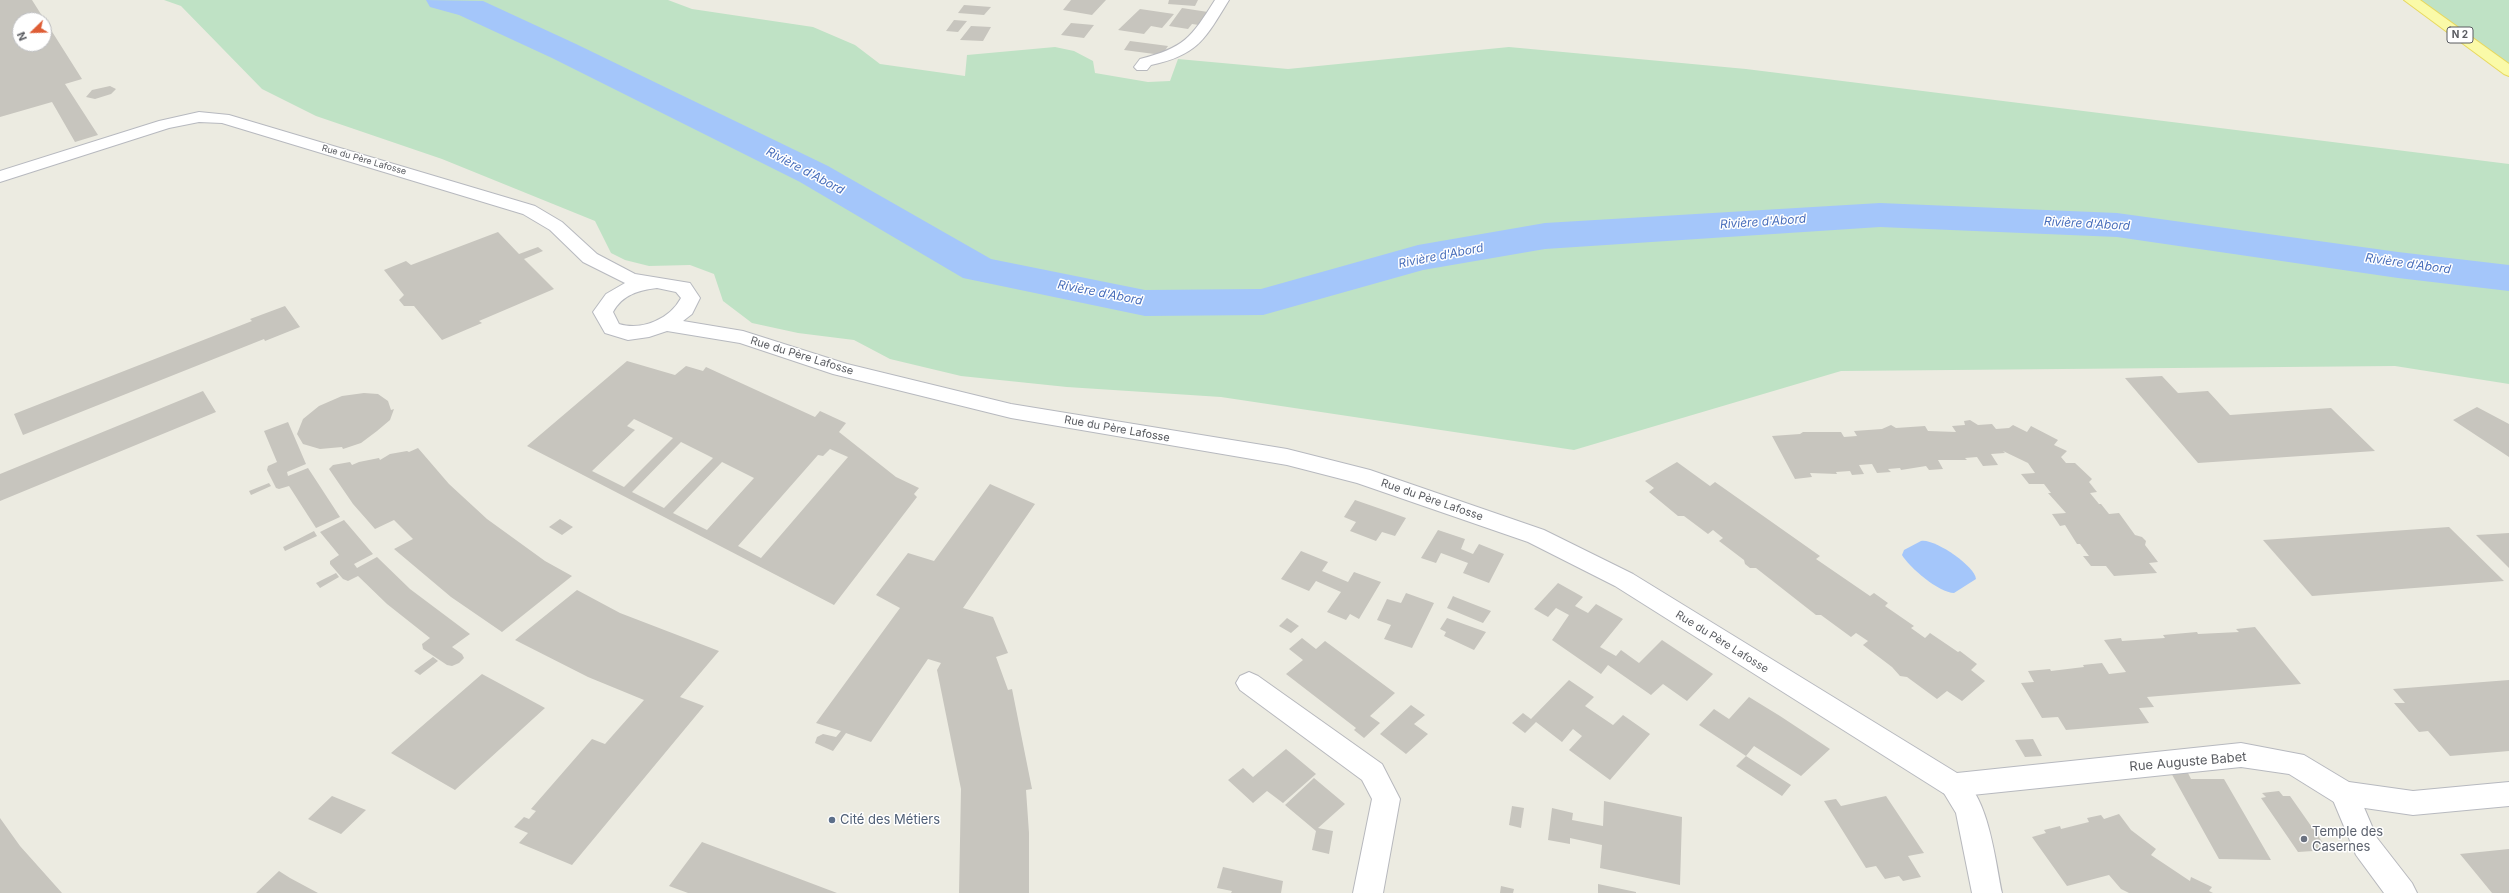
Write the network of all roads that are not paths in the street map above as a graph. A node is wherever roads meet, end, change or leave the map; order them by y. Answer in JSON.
{"nodes":[{"id":1,"x":1222,"y":0,"type":"edge"},
{"id":2,"x":2411,"y":0,"type":"edge"},
{"id":3,"x":1142,"y":68,"type":"dead end"},
{"id":4,"x":2509,"y":71,"type":"edge"},
{"id":5,"x":0,"y":177,"type":"edge"},
{"id":6,"x":590,"y":258,"type":"junction"},
{"id":7,"x":645,"y":283,"type":"junction"},
{"id":8,"x":612,"y":298,"type":"junction"},
{"id":9,"x":690,"y":304,"type":"junction"},
{"id":10,"x":668,"y":325,"type":"junction"},
{"id":11,"x":742,"y":337,"type":"junction"},
{"id":12,"x":1249,"y":683,"type":"dead end"},
{"id":13,"x":1953,"y":786,"type":"junction"},
{"id":14,"x":2344,"y":794,"type":"junction"},
{"id":15,"x":2509,"y":794,"type":"edge"},
{"id":16,"x":1368,"y":893,"type":"edge"},
{"id":17,"x":1987,"y":893,"type":"edge"},
{"id":18,"x":2402,"y":893,"type":"edge"}],
"edges":[{"from":1,"to":3,"type":"street"},
{"from":2,"to":4,"type":"main road","number":"N 2"},
{"from":5,"to":6,"type":"street","name":"Rue du Père Lafosse"},
{"from":6,"to":7,"type":"street","name":"Rue du Père Lafosse"},
{"from":6,"to":8,"type":"street","name":"Rue du Père Lafosse"},
{"from":7,"to":8,"type":"street"},
{"from":7,"to":9,"type":"street"},
{"from":8,"to":10,"type":"street"},
{"from":9,"to":10,"type":"street"},
{"from":9,"to":11,"type":"street","name":"Rue du Père Lafosse"},
{"from":10,"to":11,"type":"street","name":"Rue du Père Lafosse"},
{"from":11,"to":13,"type":"street","name":"Rue du Père Lafosse"},
{"from":12,"to":16,"type":"street"},
{"from":13,"to":14,"type":"street","name":"Rue Auguste Babet"},
{"from":13,"to":17,"type":"street","name":"Rue du Père Lafosse"},
{"from":14,"to":15,"type":"street","name":"Rue Auguste Babet"},
{"from":14,"to":18,"type":"street"}]}
